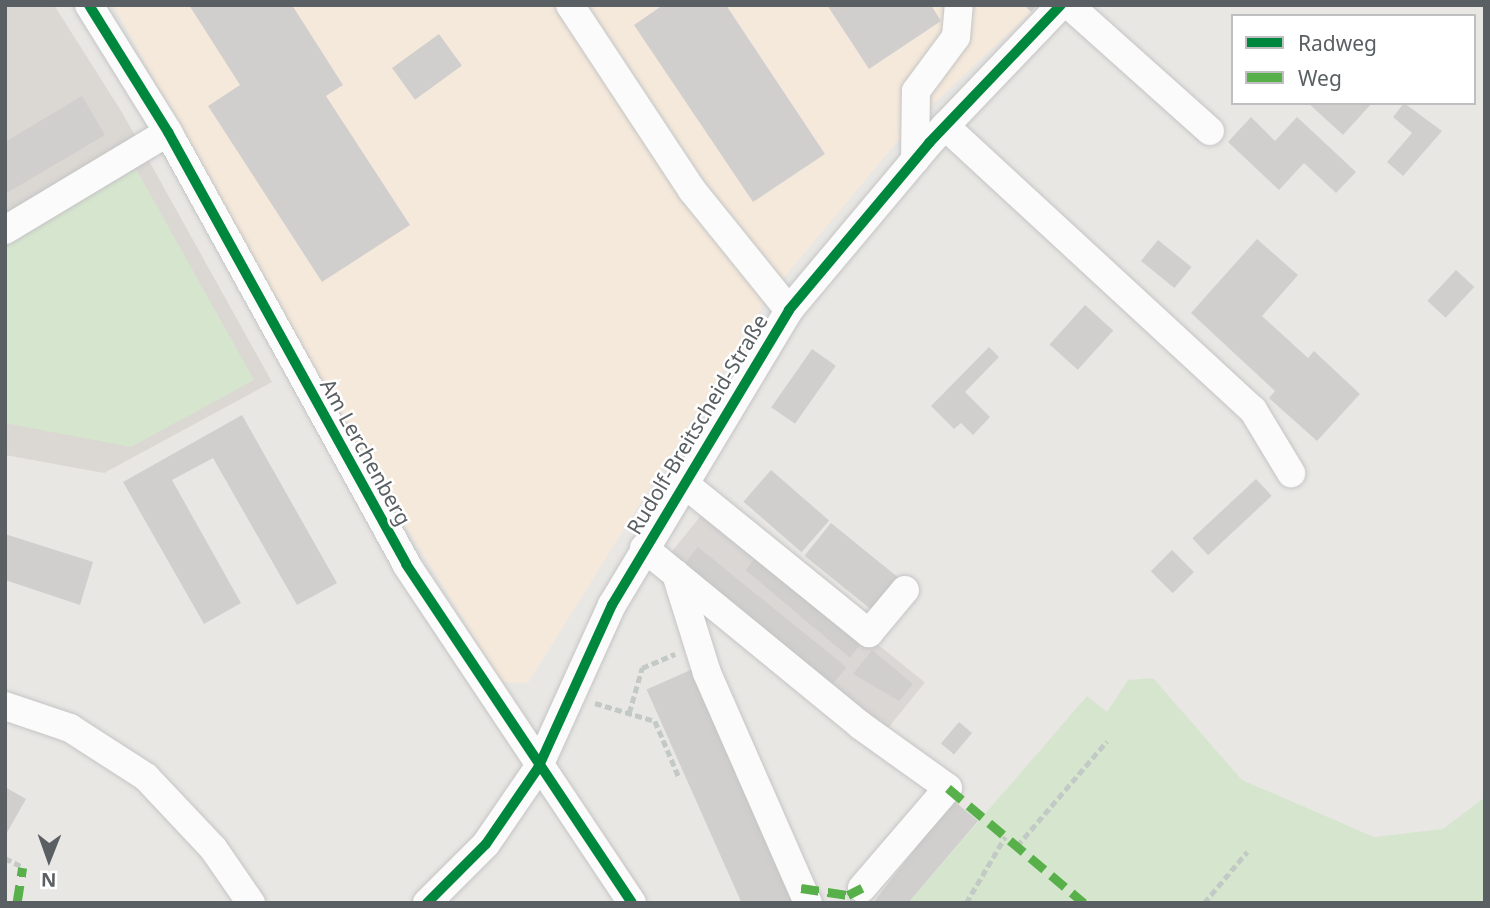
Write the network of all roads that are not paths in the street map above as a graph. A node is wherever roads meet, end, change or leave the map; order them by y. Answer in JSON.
{"nodes":[{"id":1,"x":89,"y":5,"type":"edge"},
{"id":2,"x":570,"y":5,"type":"edge"},
{"id":3,"x":959,"y":5,"type":"edge"},
{"id":4,"x":1061,"y":5,"type":"edge"},
{"id":5,"x":1069,"y":5,"type":"edge"},
{"id":6,"x":945,"y":127,"type":"junction"},
{"id":7,"x":1210,"y":131,"type":"dead end"},
{"id":8,"x":168,"y":132,"type":"junction"},
{"id":9,"x":915,"y":160,"type":"junction"},
{"id":10,"x":5,"y":230,"type":"edge"},
{"id":11,"x":789,"y":310,"type":"junction"},
{"id":12,"x":1291,"y":473,"type":"dead end"},
{"id":13,"x":681,"y":481,"type":"junction"},
{"id":14,"x":645,"y":548,"type":"junction"},
{"id":15,"x":676,"y":574,"type":"junction"},
{"id":16,"x":905,"y":590,"type":"dead end"},
{"id":17,"x":5,"y":706,"type":"edge"},
{"id":18,"x":538,"y":768,"type":"junction"},
{"id":19,"x":862,"y":888,"type":"dead end"},
{"id":20,"x":251,"y":903,"type":"edge"},
{"id":21,"x":427,"y":903,"type":"edge"},
{"id":22,"x":632,"y":903,"type":"edge"},
{"id":23,"x":808,"y":903,"type":"edge"}],
"edges":[{"from":1,"to":8,"type":"street","name":"Am Lerchenberg"},
{"from":2,"to":11,"type":"street"},
{"from":3,"to":9,"type":"street"},
{"from":4,"to":6,"type":"street","name":"Rudolf-Breitscheid-Straße"},
{"from":5,"to":7,"type":"street"},
{"from":6,"to":9,"type":"street","name":"Rudolf-Breitscheid-Straße"},
{"from":6,"to":12,"type":"street"},
{"from":8,"to":10,"type":"street"},
{"from":8,"to":18,"type":"street","name":"Am Lerchenberg"},
{"from":9,"to":11,"type":"street","name":"Rudolf-Breitscheid-Straße"},
{"from":11,"to":13,"type":"street","name":"Rudolf-Breitscheid-Straße"},
{"from":13,"to":14,"type":"street","name":"Rudolf-Breitscheid-Straße"},
{"from":13,"to":16,"type":"street"},
{"from":14,"to":15,"type":"street"},
{"from":14,"to":18,"type":"street","name":"Rudolf-Breitscheid-Straße"},
{"from":15,"to":19,"type":"street"},
{"from":15,"to":23,"type":"street"},
{"from":17,"to":20,"type":"street"},
{"from":18,"to":21,"type":"street","name":"Rudolf-Breitscheid-Straße"},
{"from":18,"to":22,"type":"street","name":"Am Lerchenberg"}]}
